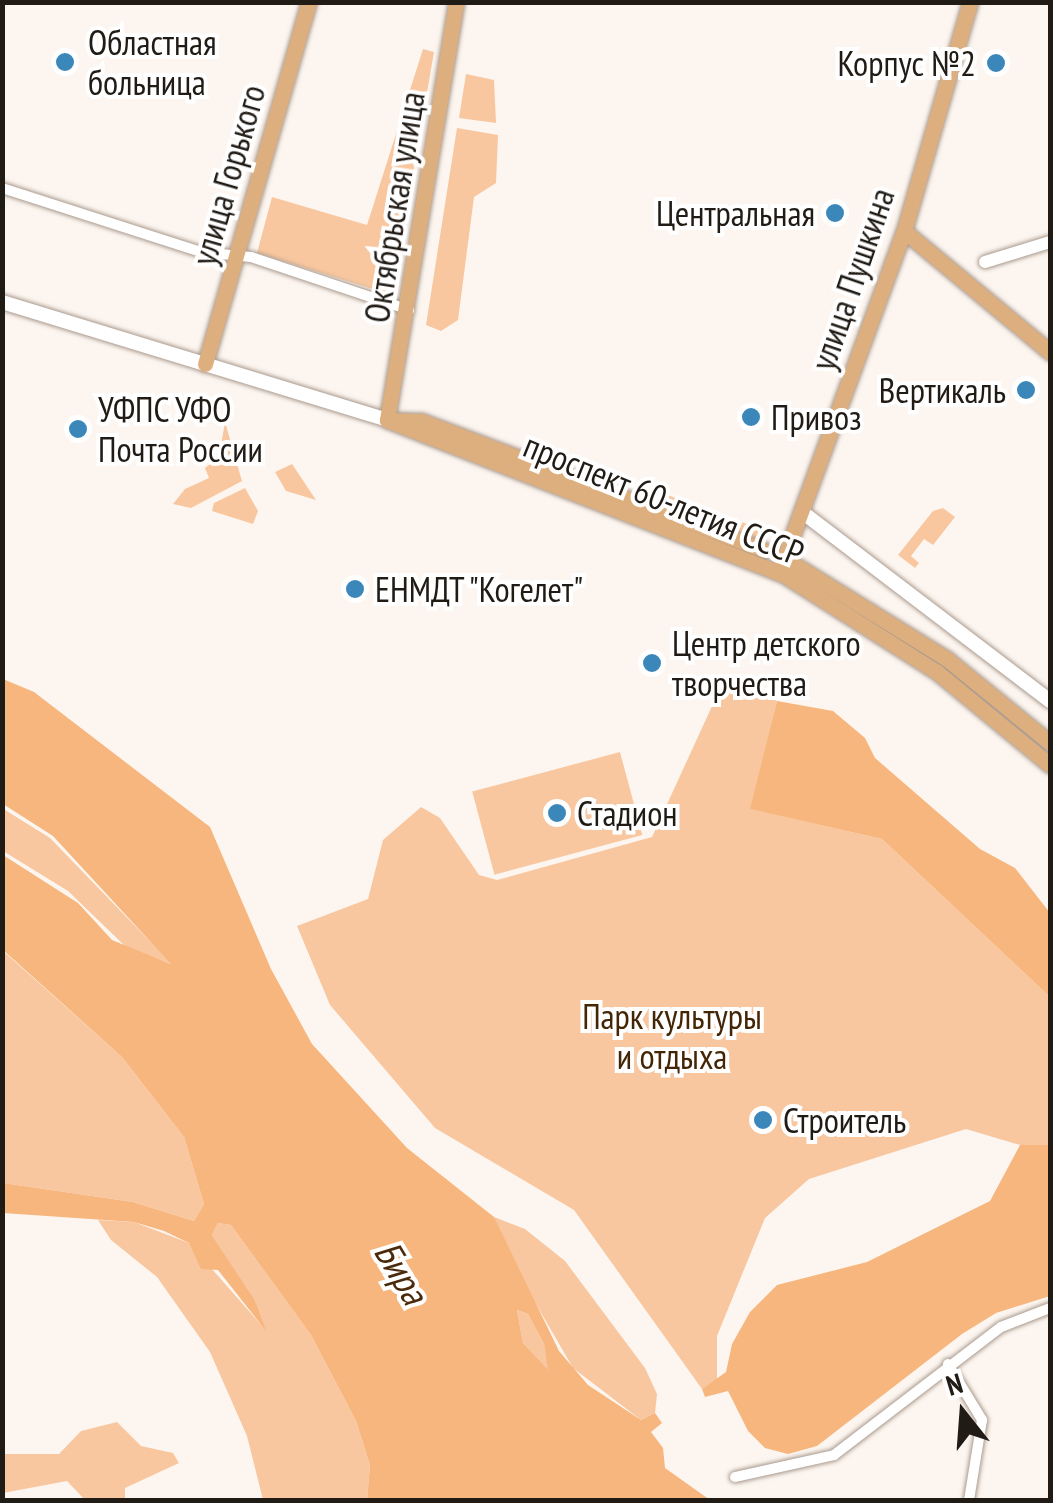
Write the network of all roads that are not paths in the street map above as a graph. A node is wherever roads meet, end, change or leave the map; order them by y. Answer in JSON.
{"nodes":[{"id":1,"x":309,"y":2,"type":"edge"},
{"id":2,"x":456,"y":2,"type":"edge"},
{"id":3,"x":970,"y":2,"type":"edge"},
{"id":4,"x":2,"y":188,"type":"edge"},
{"id":5,"x":904,"y":231,"type":"junction"},
{"id":6,"x":1050,"y":242,"type":"edge"},
{"id":7,"x":236,"y":258,"type":"junction"},
{"id":8,"x":985,"y":262,"type":"dead end"},
{"id":9,"x":2,"y":302,"type":"edge"},
{"id":10,"x":410,"y":310,"type":"junction"},
{"id":11,"x":1050,"y":352,"type":"edge"},
{"id":12,"x":205,"y":364,"type":"junction"},
{"id":13,"x":387,"y":420,"type":"junction"},
{"id":14,"x":802,"y":512,"type":"junction"},
{"id":15,"x":764,"y":550,"type":"joint"},
{"id":16,"x":781,"y":565,"type":"junction"},
{"id":17,"x":1050,"y":701,"type":"edge"},
{"id":18,"x":1050,"y":743,"type":"edge"},
{"id":19,"x":1050,"y":764,"type":"edge"},
{"id":20,"x":1050,"y":1308,"type":"edge"},
{"id":21,"x":948,"y":1364,"type":"junction"},
{"id":22,"x":735,"y":1477,"type":"dead end"},
{"id":23,"x":969,"y":1500,"type":"edge"}],
"edges":[{"from":1,"to":7,"type":"main road","name":"улица Горького"},
{"from":2,"to":10,"type":"main road","name":"Октябрьская улица"},
{"from":3,"to":5,"type":"main road","name":"улица Пушкина"},
{"from":4,"to":7,"type":"street"},
{"from":5,"to":11,"type":"main road"},
{"from":5,"to":14,"type":"main road","name":"улица Пушкина"},
{"from":6,"to":8,"type":"street"},
{"from":7,"to":10,"type":"street"},
{"from":7,"to":12,"type":"main road","name":"улица Горького"},
{"from":9,"to":12,"type":"main road","name":"проспект 60-летия СССР"},
{"from":10,"to":13,"type":"main road","name":"Октябрьская улица"},
{"from":12,"to":13,"type":"main road","name":"проспект 60-летия СССР"},
{"from":13,"to":15,"type":"main road","name":"проспект 60-летия СССР"},
{"from":13,"to":16,"type":"main road","name":"проспект 60-летия СССР"},
{"from":14,"to":16,"type":"main road","name":"улица Пушкина"},
{"from":14,"to":17,"type":"main road"},
{"from":15,"to":16,"type":"main road","name":"проспект 60-летия СССР"},
{"from":16,"to":18,"type":"main road","name":"проспект 60-летия СССР"},
{"from":16,"to":19,"type":"main road","name":"проспект 60-летия СССР"},
{"from":20,"to":21,"type":"street"},
{"from":21,"to":22,"type":"street"},
{"from":21,"to":23,"type":"street"}]}
